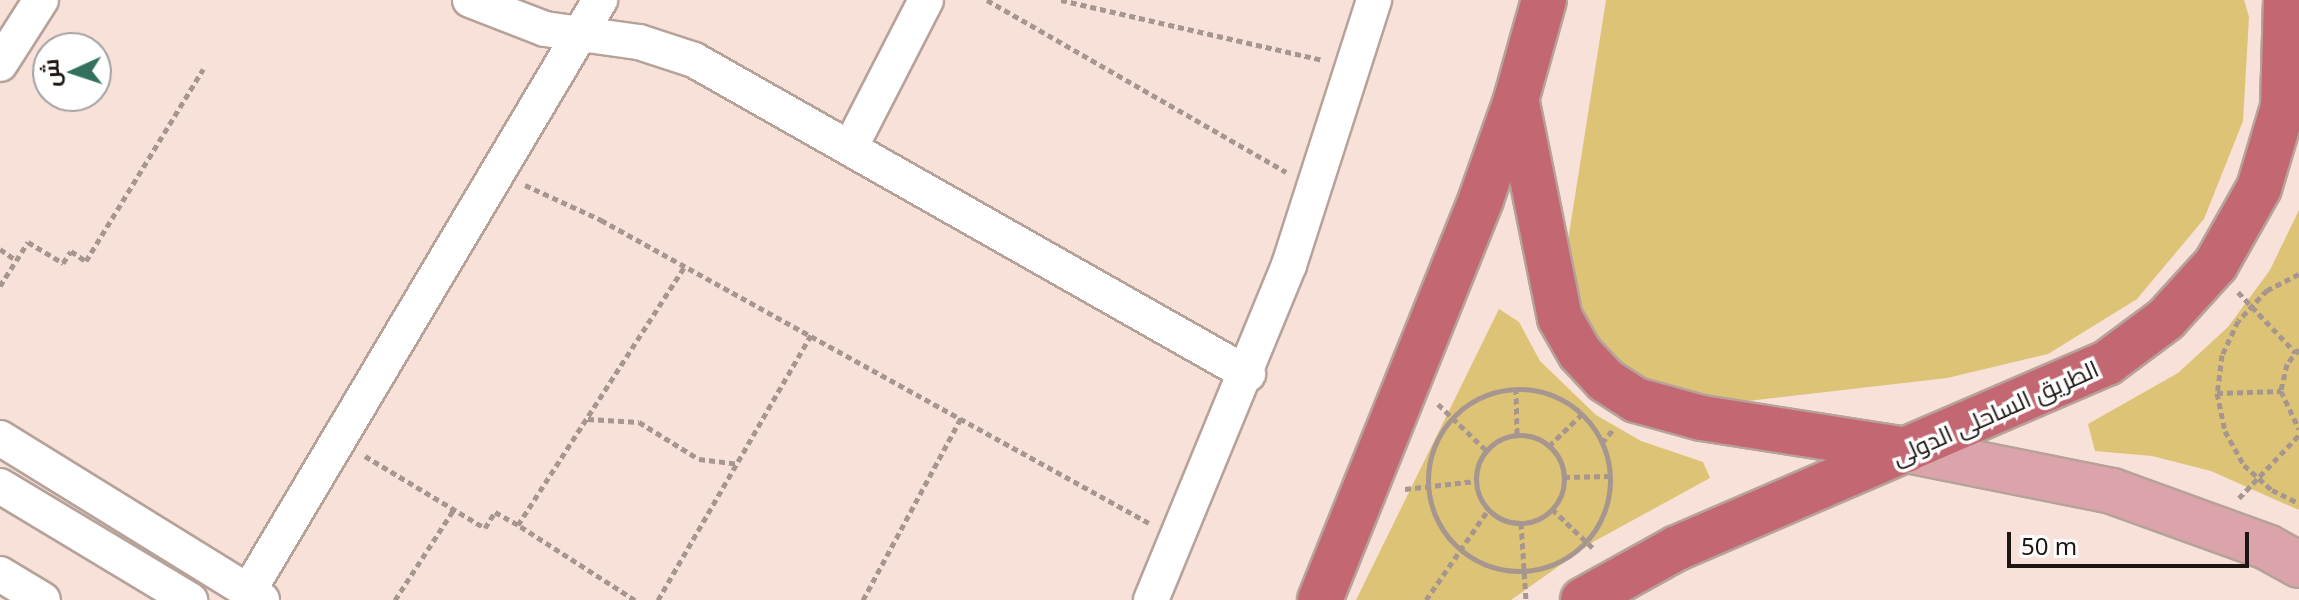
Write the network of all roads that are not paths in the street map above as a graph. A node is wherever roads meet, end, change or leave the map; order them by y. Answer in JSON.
{"nodes":[{"id":1,"x":41,"y":0,"type":"edge"},
{"id":2,"x":470,"y":0,"type":"edge"},
{"id":3,"x":600,"y":0,"type":"edge"},
{"id":4,"x":926,"y":0,"type":"edge"},
{"id":5,"x":1374,"y":0,"type":"edge"},
{"id":6,"x":1544,"y":0,"type":"edge"},
{"id":7,"x":2286,"y":0,"type":"edge"},
{"id":8,"x":581,"y":34,"type":"junction"},
{"id":9,"x":0,"y":64,"type":"edge"},
{"id":10,"x":1516,"y":100,"type":"junction"},
{"id":11,"x":850,"y":148,"type":"junction"},
{"id":12,"x":1248,"y":374,"type":"junction"},
{"id":13,"x":0,"y":438,"type":"edge"},
{"id":14,"x":1907,"y":450,"type":"junction"},
{"id":15,"x":0,"y":488,"type":"edge"},
{"id":16,"x":2299,"y":565,"type":"edge"},
{"id":17,"x":0,"y":574,"type":"edge"},
{"id":18,"x":155,"y":591,"type":"edge"},
{"id":19,"x":255,"y":596,"type":"edge"},
{"id":20,"x":43,"y":600,"type":"edge"},
{"id":21,"x":190,"y":600,"type":"edge"},
{"id":22,"x":1151,"y":600,"type":"edge"},
{"id":23,"x":1320,"y":600,"type":"edge"},
{"id":24,"x":1583,"y":600,"type":"edge"}],
"edges":[{"from":1,"to":9,"type":"street"},
{"from":2,"to":8,"type":"street"},
{"from":3,"to":8,"type":"street"},
{"from":4,"to":11,"type":"street"},
{"from":5,"to":12,"type":"street"},
{"from":6,"to":10,"type":"highway"},
{"from":7,"to":14,"type":"highway","name":"الطريق الساحلى الدولى"},
{"from":8,"to":11,"type":"street"},
{"from":8,"to":19,"type":"street"},
{"from":10,"to":14,"type":"highway"},
{"from":10,"to":23,"type":"highway"},
{"from":11,"to":12,"type":"street"},
{"from":12,"to":22,"type":"street"},
{"from":13,"to":19,"type":"street"},
{"from":14,"to":16,"type":"main road"},
{"from":14,"to":24,"type":"highway","name":"الطريق الساحلى الدولى"},
{"from":15,"to":18,"type":"street"},
{"from":17,"to":20,"type":"street"},
{"from":18,"to":21,"type":"street"}]}
